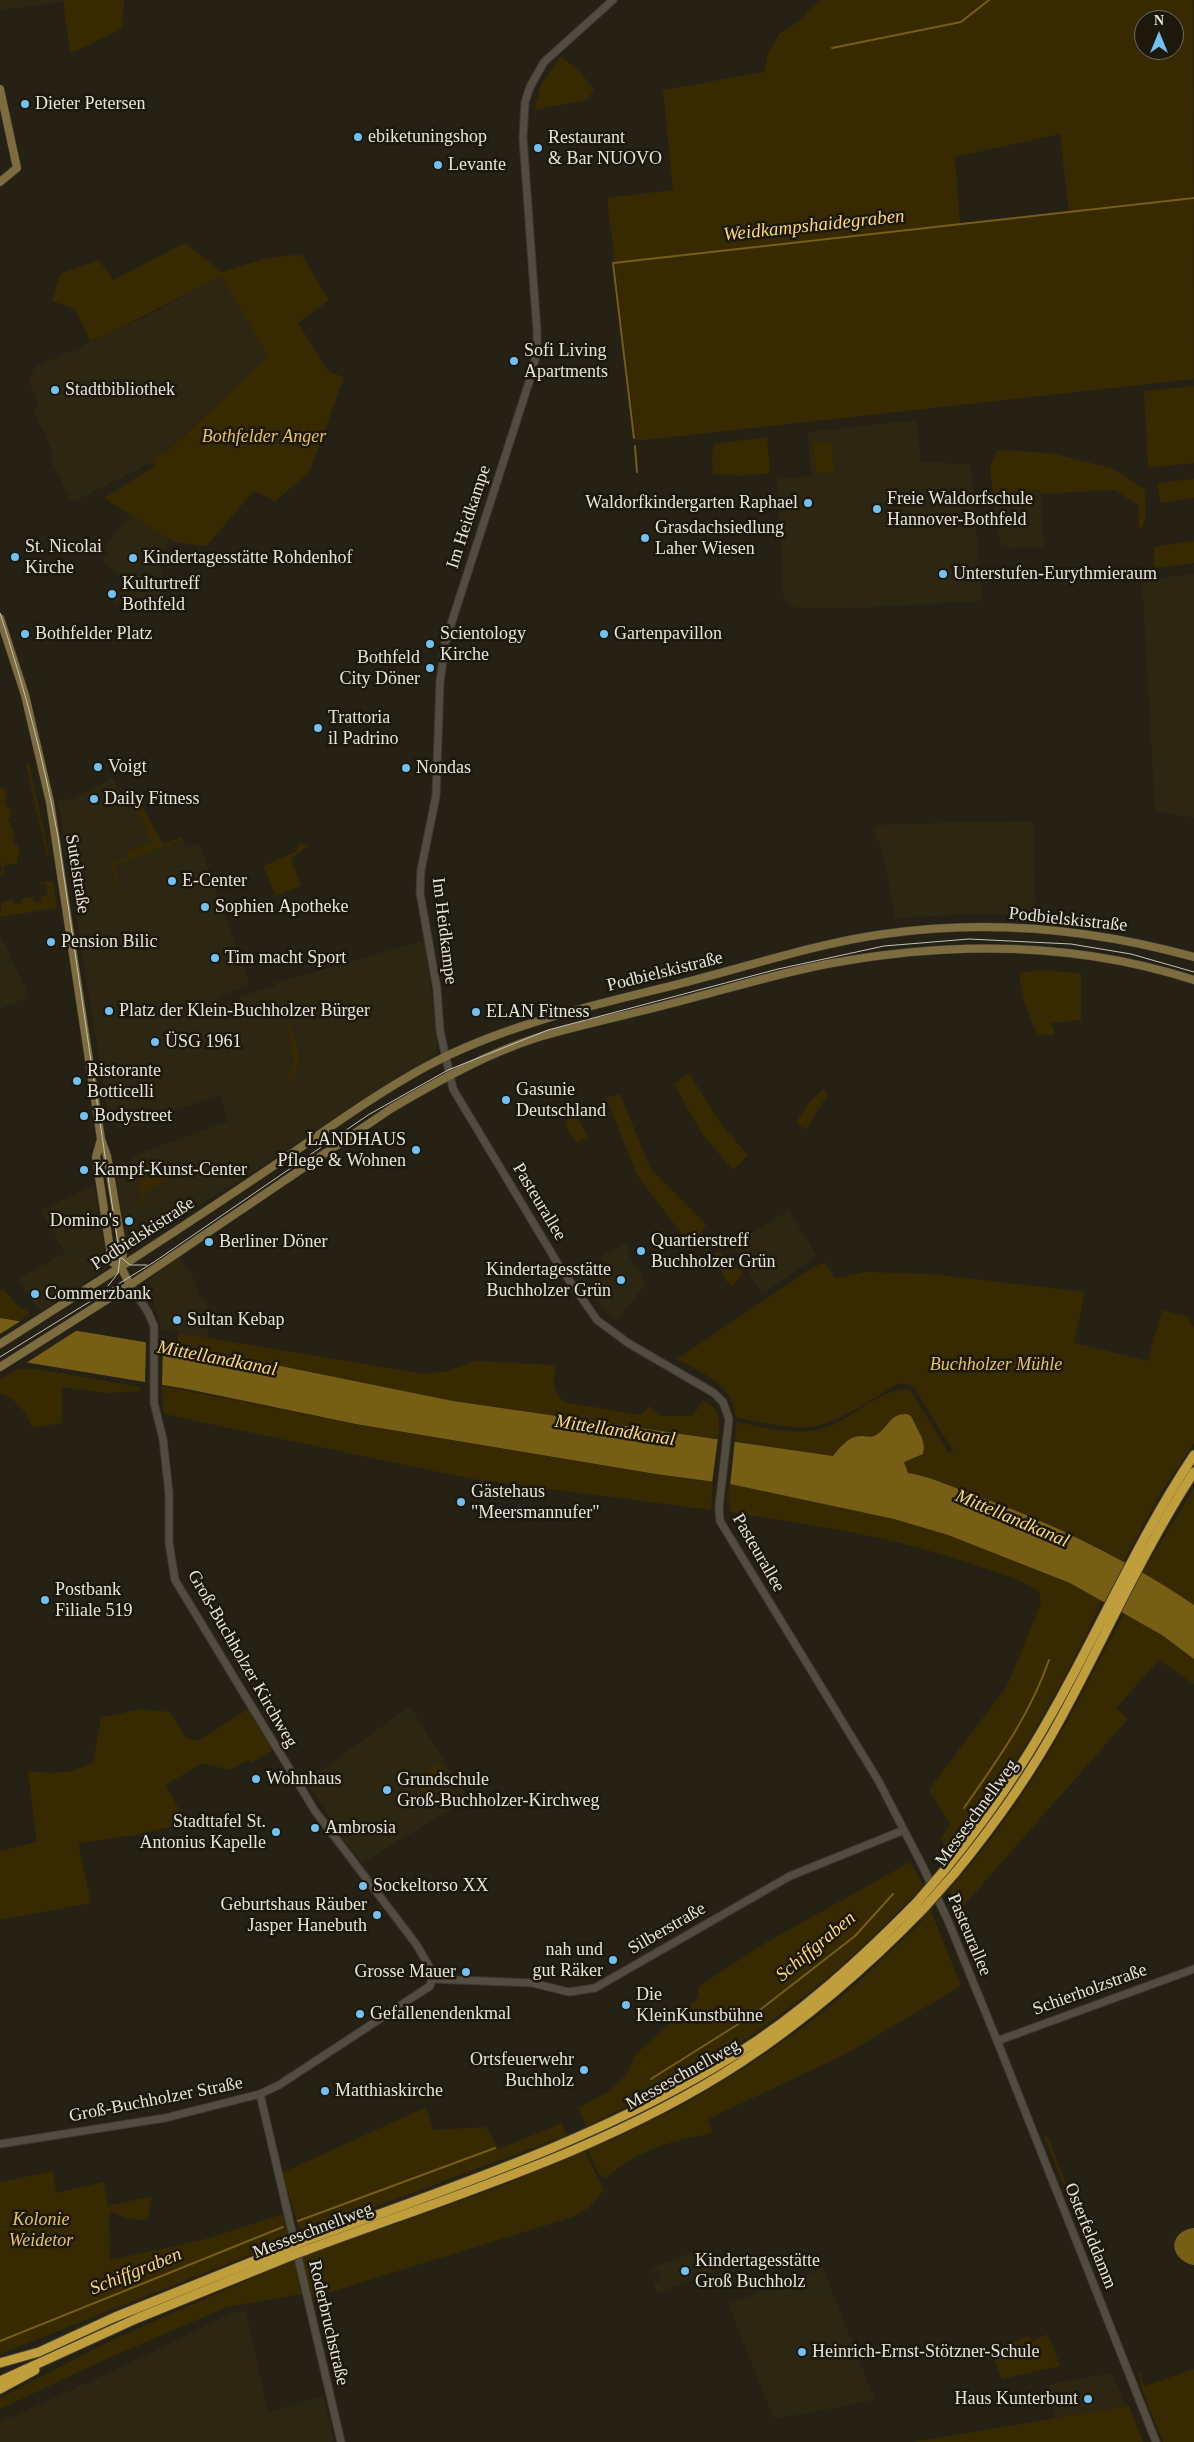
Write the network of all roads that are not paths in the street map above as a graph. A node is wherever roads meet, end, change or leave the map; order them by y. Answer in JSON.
{"nodes":[{"id":1,"x":613,"y":0,"type":"edge"},
{"id":2,"x":0,"y":89,"type":"edge"},
{"id":3,"x":0,"y":182,"type":"edge"},
{"id":4,"x":0,"y":618,"type":"edge"},
{"id":5,"x":1194,"y":957,"type":"edge"},
{"id":6,"x":1194,"y":980,"type":"edge"},
{"id":7,"x":446,"y":1058,"type":"junction"},
{"id":8,"x":449,"y":1076,"type":"junction"},
{"id":9,"x":101,"y":1139,"type":"junction"},
{"id":10,"x":121,"y":1268,"type":"junction"},
{"id":11,"x":130,"y":1285,"type":"junction"},
{"id":12,"x":0,"y":1344,"type":"edge"},
{"id":13,"x":1,"y":1366,"type":"edge"},
{"id":14,"x":1194,"y":1455,"type":"edge"},
{"id":15,"x":1194,"y":1472,"type":"edge"},
{"id":16,"x":1147,"y":1543,"type":"junction"},
{"id":17,"x":904,"y":1830,"type":"junction"},
{"id":18,"x":1194,"y":1968,"type":"edge"},
{"id":19,"x":432,"y":1979,"type":"junction"},
{"id":20,"x":997,"y":2041,"type":"junction"},
{"id":21,"x":260,"y":2094,"type":"junction"},
{"id":22,"x":0,"y":2144,"type":"edge"},
{"id":23,"x":292,"y":2250,"type":"junction"},
{"id":24,"x":106,"y":2332,"type":"junction"},
{"id":25,"x":39,"y":2352,"type":"junction"},
{"id":26,"x":0,"y":2363,"type":"edge"},
{"id":27,"x":0,"y":2380,"type":"edge"},
{"id":28,"x":0,"y":2389,"type":"edge"},
{"id":29,"x":341,"y":2442,"type":"edge"},
{"id":30,"x":1156,"y":2442,"type":"edge"}],
"edges":[{"from":1,"to":7,"type":"street","name":"Im Heidkampe"},
{"from":2,"to":3,"type":"main road"},
{"from":4,"to":9,"type":"main road","name":"Sutelstraße"},
{"from":5,"to":7,"type":"main road","name":"Podbielskistraße"},
{"from":6,"to":8,"type":"main road","name":"Podbielskistraße"},
{"from":7,"to":8,"type":"street","name":"Im Heidkampe"},
{"from":7,"to":10,"type":"main road","name":"Podbielskistraße"},
{"from":8,"to":11,"type":"main road","name":"Podbielskistraße"},
{"from":8,"to":17,"type":"street","name":"Pasteurallee"},
{"from":9,"to":10,"type":"main road","name":"Sutelstraße"},
{"from":9,"to":10,"type":"main road","name":"Sutelstraße"},
{"from":10,"to":11,"type":"main road","name":"Sutelstraße"},
{"from":10,"to":12,"type":"main road","name":"Podbielskistraße"},
{"from":11,"to":13,"type":"main road","name":"Podbielskistraße"},
{"from":11,"to":19,"type":"street","name":"Groß-Buchholzer Kirchweg"},
{"from":14,"to":16,"type":"highway","name":"Messeschnellweg"},
{"from":15,"to":16,"type":"highway","name":"Messeschnellweg"},
{"from":16,"to":23,"type":"highway","name":"Messeschnellweg","bridge":true},
{"from":17,"to":19,"type":"street","name":"Silberstraße"},
{"from":17,"to":20,"type":"street","name":"Pasteurallee"},
{"from":18,"to":20,"type":"street","name":"Schierholzstraße"},
{"from":19,"to":21,"type":"street","name":"Groß-Buchholzer Straße"},
{"from":20,"to":30,"type":"street","name":"Osterfelddamm"},
{"from":21,"to":22,"type":"street","name":"Groß-Buchholzer Straße"},
{"from":21,"to":29,"type":"street","name":"Roderbruchstraße"},
{"from":23,"to":24,"type":"highway","name":"Messeschnellweg"},
{"from":23,"to":25,"type":"highway","name":"Messeschnellweg"},
{"from":24,"to":27,"type":"highway","name":"Messeschnellweg"},
{"from":24,"to":28,"type":"highway"},
{"from":25,"to":26,"type":"highway"},
{"from":25,"to":27,"type":"highway"}]}
